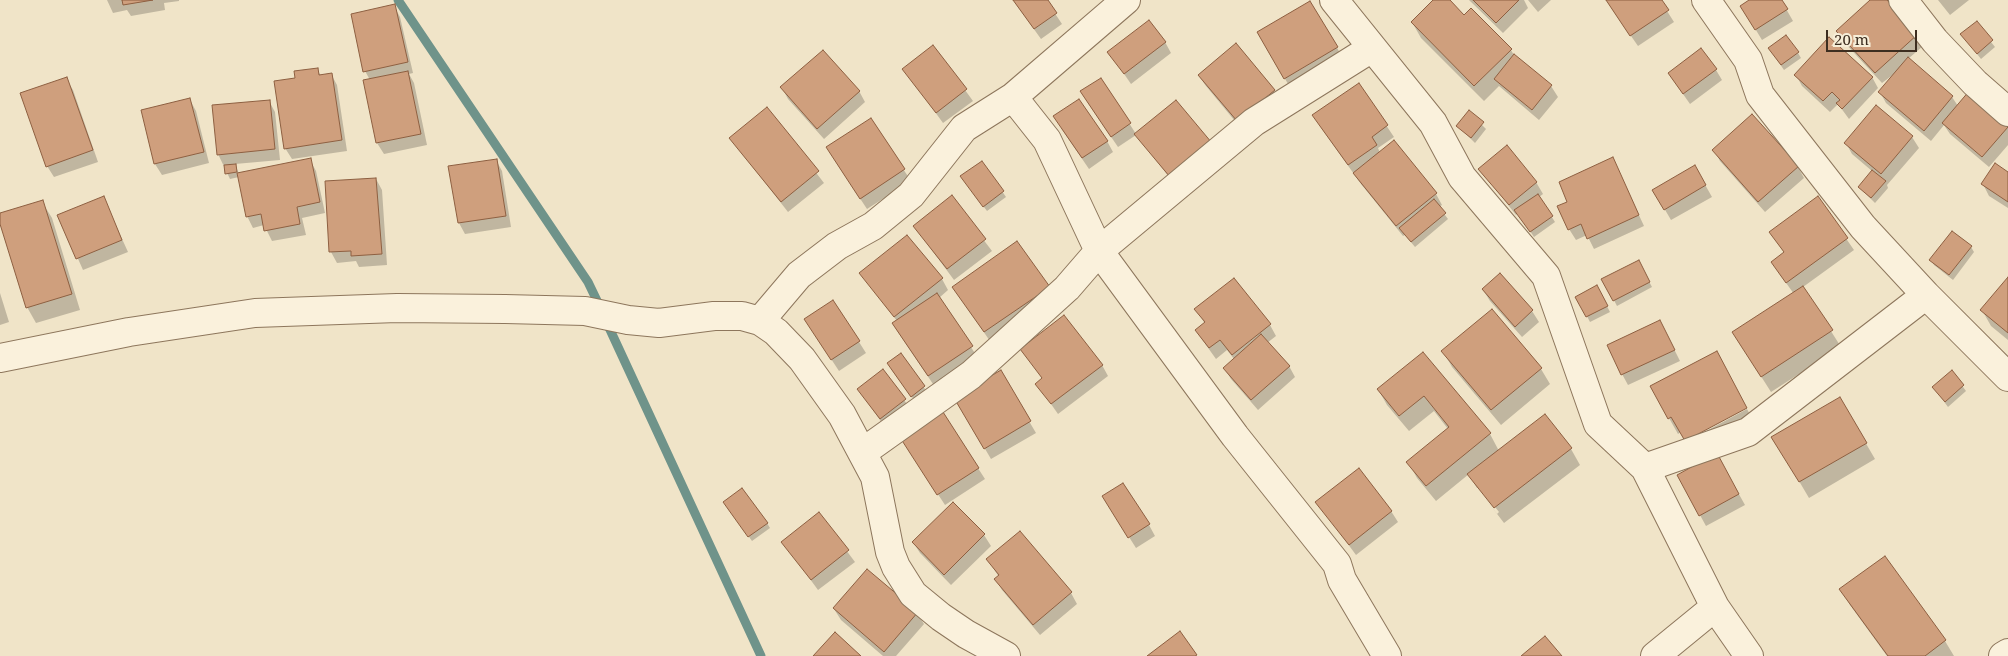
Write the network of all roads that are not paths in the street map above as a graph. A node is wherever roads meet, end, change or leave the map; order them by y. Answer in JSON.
{"nodes":[{"id":1,"x":1126,"y":0,"type":"edge"},
{"id":2,"x":1334,"y":0,"type":"edge"},
{"id":3,"x":1706,"y":0,"type":"edge"},
{"id":4,"x":1903,"y":0,"type":"edge"},
{"id":5,"x":1372,"y":48,"type":"junction"},
{"id":6,"x":1012,"y":97,"type":"junction"},
{"id":7,"x":2008,"y":112,"type":"edge"},
{"id":8,"x":1099,"y":251,"type":"junction"},
{"id":9,"x":1926,"y":295,"type":"junction"},
{"id":10,"x":760,"y":321,"type":"junction"},
{"id":11,"x":0,"y":358,"type":"edge"},
{"id":12,"x":2008,"y":377,"type":"edge"},
{"id":13,"x":863,"y":452,"type":"junction"},
{"id":14,"x":1645,"y":468,"type":"junction"},
{"id":15,"x":1715,"y":607,"type":"junction"},
{"id":16,"x":2008,"y":653,"type":"edge"},
{"id":17,"x":1006,"y":656,"type":"edge"},
{"id":18,"x":1387,"y":656,"type":"edge"},
{"id":19,"x":1656,"y":656,"type":"edge"},
{"id":20,"x":1749,"y":656,"type":"edge"},
{"id":21,"x":2003,"y":656,"type":"edge"}],
"edges":[{"from":1,"to":6,"type":"street"},
{"from":2,"to":5,"type":"street"},
{"from":3,"to":9,"type":"street"},
{"from":4,"to":7,"type":"street"},
{"from":5,"to":8,"type":"street"},
{"from":5,"to":14,"type":"street"},
{"from":6,"to":8,"type":"street"},
{"from":6,"to":10,"type":"street"},
{"from":8,"to":13,"type":"street"},
{"from":8,"to":18,"type":"street"},
{"from":9,"to":12,"type":"street"},
{"from":9,"to":14,"type":"street"},
{"from":10,"to":11,"type":"street"},
{"from":10,"to":13,"type":"street"},
{"from":13,"to":17,"type":"street"},
{"from":14,"to":15,"type":"street"},
{"from":15,"to":19,"type":"street"},
{"from":15,"to":20,"type":"street"},
{"from":16,"to":21,"type":"street"}]}
